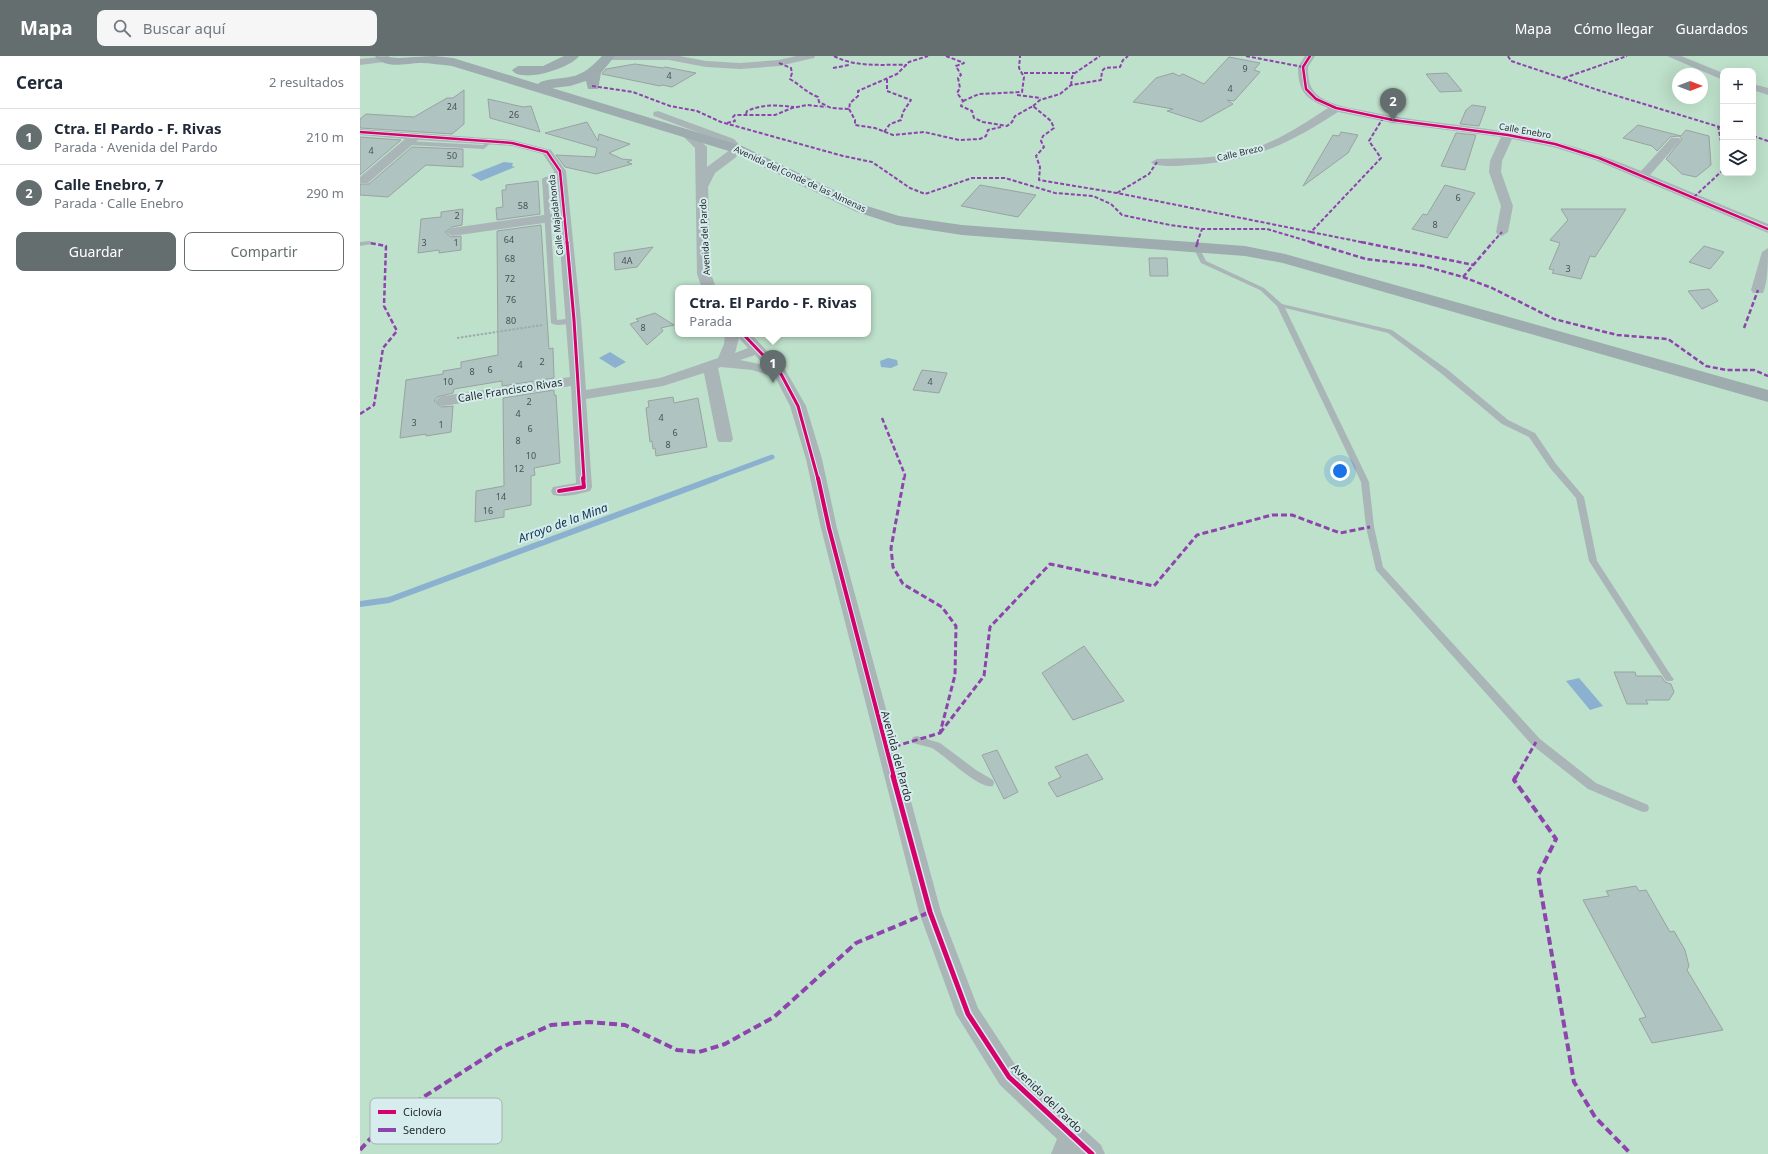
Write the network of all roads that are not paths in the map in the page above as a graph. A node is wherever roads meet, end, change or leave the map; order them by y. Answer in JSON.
{"nodes":[{"id":1,"x":459,"y":56,"type":"edge"},
{"id":2,"x":573,"y":56,"type":"edge"},
{"id":3,"x":609,"y":56,"type":"edge"},
{"id":4,"x":810,"y":56,"type":"edge"},
{"id":5,"x":1310,"y":56,"type":"edge"},
{"id":6,"x":1672,"y":56,"type":"edge"},
{"id":7,"x":384,"y":58,"type":"edge"},
{"id":8,"x":422,"y":58,"type":"edge"},
{"id":9,"x":360,"y":62,"type":"edge"},
{"id":10,"x":469,"y":67,"type":"junction"},
{"id":11,"x":503,"y":68,"type":"junction"},
{"id":12,"x":594,"y":72,"type":"junction"},
{"id":13,"x":1720,"y":76,"type":"edge"},
{"id":14,"x":553,"y":84,"type":"junction"},
{"id":15,"x":1756,"y":88,"type":"edge"},
{"id":16,"x":1768,"y":92,"type":"edge"},
{"id":17,"x":1336,"y":108,"type":"junction"},
{"id":18,"x":658,"y":114,"type":"junction"},
{"id":19,"x":360,"y":132,"type":"edge"},
{"id":20,"x":685,"y":132,"type":"junction"},
{"id":21,"x":1508,"y":135,"type":"junction"},
{"id":22,"x":412,"y":139,"type":"junction"},
{"id":23,"x":1675,"y":140,"type":"dead end"},
{"id":24,"x":701,"y":148,"type":"junction"},
{"id":25,"x":730,"y":156,"type":"junction"},
{"id":26,"x":1157,"y":162,"type":"dead end"},
{"id":27,"x":1643,"y":176,"type":"junction"},
{"id":28,"x":561,"y":177,"type":"junction"},
{"id":29,"x":364,"y":180,"type":"dead end"},
{"id":30,"x":702,"y":186,"type":"junction"},
{"id":31,"x":565,"y":216,"type":"junction"},
{"id":32,"x":546,"y":218,"type":"junction"},
{"id":33,"x":1768,"y":228,"type":"edge"},
{"id":34,"x":962,"y":230,"type":"junction"},
{"id":35,"x":452,"y":232,"type":"dead end"},
{"id":36,"x":1502,"y":232,"type":"dead end"},
{"id":37,"x":370,"y":243,"type":"dead end"},
{"id":38,"x":360,"y":244,"type":"edge"},
{"id":39,"x":1196,"y":246,"type":"junction"},
{"id":40,"x":1768,"y":252,"type":"edge"},
{"id":41,"x":708,"y":285,"type":"edge"},
{"id":42,"x":1758,"y":290,"type":"dead end"},
{"id":43,"x":1280,"y":305,"type":"junction"},
{"id":44,"x":574,"y":320,"type":"junction"},
{"id":45,"x":732,"y":337,"type":"edge"},
{"id":46,"x":746,"y":337,"type":"edge"},
{"id":47,"x":759,"y":349,"type":"junction"},
{"id":48,"x":716,"y":365,"type":"junction"},
{"id":49,"x":781,"y":374,"type":"junction"},
{"id":50,"x":578,"y":380,"type":"junction"},
{"id":51,"x":579,"y":396,"type":"junction"},
{"id":52,"x":1768,"y":396,"type":"edge"},
{"id":53,"x":443,"y":401,"type":"dead end"},
{"id":54,"x":725,"y":439,"type":"dead end"},
{"id":55,"x":559,"y":491,"type":"dead end"},
{"id":56,"x":1669,"y":679,"type":"dead end"},
{"id":57,"x":916,"y":740,"type":"dead end"},
{"id":58,"x":989,"y":783,"type":"dead end"},
{"id":59,"x":1644,"y":808,"type":"dead end"},
{"id":60,"x":1069,"y":1145,"type":"edge"},
{"id":61,"x":1092,"y":1154,"type":"edge"}],
"edges":[{"from":1,"to":11,"type":"main road","name":"Avenida del Conde de las Almenas"},
{"from":2,"to":11,"type":"main road"},
{"from":3,"to":4,"type":"street"},
{"from":3,"to":12,"type":"main road"},
{"from":5,"to":17,"type":"street","name":"Calle Enebro"},
{"from":6,"to":13,"type":"street"},
{"from":7,"to":8,"type":"main road"},
{"from":7,"to":9,"type":"street"},
{"from":8,"to":10,"type":"main road"},
{"from":10,"to":14,"type":"main road","name":"Avenida del Conde de las Almenas"},
{"from":10,"to":20,"type":"main road","name":"Avenida del Conde de las Almenas"},
{"from":11,"to":14,"type":"main road","name":"Avenida del Conde de las Almenas"},
{"from":12,"to":14,"type":"main road"},
{"from":12,"to":18,"type":"main road"},
{"from":14,"to":18,"type":"main road","name":"Avenida del Conde de las Almenas"},
{"from":15,"to":16,"type":"street"},
{"from":17,"to":21,"type":"street","name":"Calle Enebro"},
{"from":17,"to":26,"type":"street","name":"Calle Brezo"},
{"from":18,"to":25,"type":"street"},
{"from":18,"to":34,"type":"main road","name":"Avenida del Conde de las Almenas"},
{"from":19,"to":22,"type":"street","name":"Calle Majadahonda"},
{"from":20,"to":24,"type":"street"},
{"from":20,"to":25,"type":"main road","name":"Avenida del Conde de las Almenas"},
{"from":21,"to":27,"type":"street","name":"Calle Enebro"},
{"from":21,"to":36,"type":"street"},
{"from":22,"to":28,"type":"street","name":"Calle Majadahonda"},
{"from":22,"to":29,"type":"street"},
{"from":23,"to":27,"type":"street"},
{"from":24,"to":25,"type":"street"},
{"from":24,"to":30,"type":"street","name":"Avenida del Pardo"},
{"from":25,"to":30,"type":"street"},
{"from":25,"to":34,"type":"main road","name":"Avenida del Conde de las Almenas"},
{"from":27,"to":33,"type":"street","name":"Calle Enebro"},
{"from":28,"to":31,"type":"street","name":"Calle Majadahonda"},
{"from":28,"to":32,"type":"lane"},
{"from":30,"to":41,"type":"street","name":"Avenida del Pardo"},
{"from":31,"to":32,"type":"street"},
{"from":31,"to":44,"type":"street","name":"Calle Majadahonda"},
{"from":32,"to":35,"type":"street"},
{"from":32,"to":44,"type":"lane"},
{"from":34,"to":39,"type":"main road"},
{"from":37,"to":38,"type":"lane"},
{"from":39,"to":43,"type":"lane"},
{"from":39,"to":52,"type":"main road"},
{"from":40,"to":42,"type":"street"},
{"from":43,"to":56,"type":"lane"},
{"from":43,"to":59,"type":"lane"},
{"from":44,"to":50,"type":"street","name":"Calle Majadahonda"},
{"from":45,"to":48,"type":"street"},
{"from":46,"to":47,"type":"street","name":"Avenida del Pardo"},
{"from":47,"to":48,"type":"street"},
{"from":47,"to":49,"type":"street","name":"Avenida del Pardo"},
{"from":48,"to":49,"type":"street"},
{"from":48,"to":51,"type":"street"},
{"from":48,"to":54,"type":"street"},
{"from":49,"to":60,"type":"street","name":"Avenida del Pardo"},
{"from":50,"to":51,"type":"street","name":"Calle Majadahonda"},
{"from":50,"to":53,"type":"street","name":"Calle Francisco Rivas"},
{"from":51,"to":55,"type":"street","name":"Calle Majadahonda"},
{"from":57,"to":58,"type":"lane"},
{"from":60,"to":61,"type":"street","name":"Avenida del Pardo"}]}
